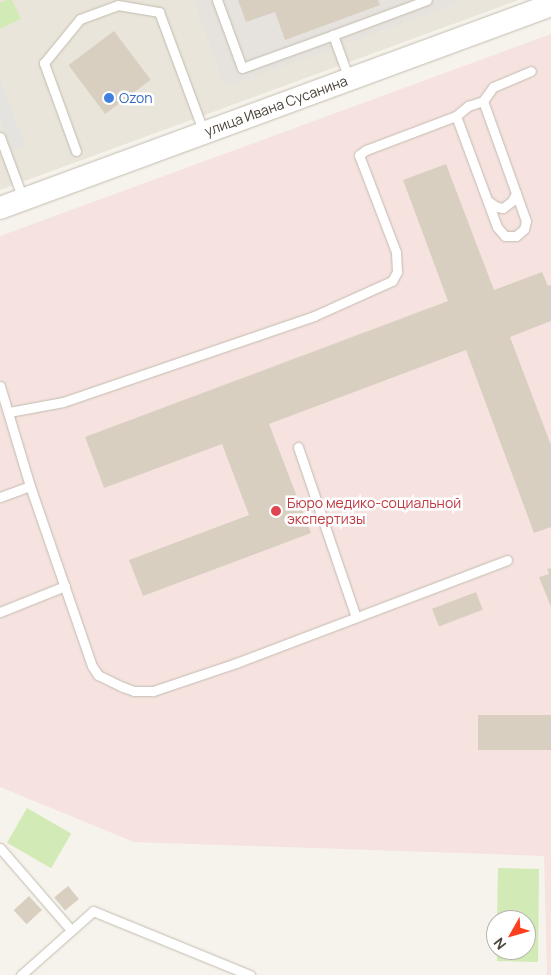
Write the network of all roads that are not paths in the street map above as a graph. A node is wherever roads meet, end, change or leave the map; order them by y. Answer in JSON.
{"nodes":[{"id":1,"x":217,"y":0,"type":"edge"},
{"id":2,"x":427,"y":0,"type":"edge"},
{"id":3,"x":545,"y":4,"type":"edge"},
{"id":4,"x":333,"y":35,"type":"junction"},
{"id":5,"x":532,"y":71,"type":"dead end"},
{"id":6,"x":350,"y":79,"type":"junction"},
{"id":7,"x":484,"y":100,"type":"junction"},
{"id":8,"x":456,"y":116,"type":"junction"},
{"id":9,"x":204,"y":133,"type":"junction"},
{"id":10,"x":0,"y":137,"type":"edge"},
{"id":11,"x":76,"y":151,"type":"dead end"},
{"id":12,"x":516,"y":193,"type":"junction"},
{"id":13,"x":24,"y":199,"type":"junction"},
{"id":14,"x":488,"y":201,"type":"junction"},
{"id":15,"x":0,"y":208,"type":"edge"},
{"id":16,"x":0,"y":386,"type":"edge"},
{"id":17,"x":9,"y":412,"type":"junction"},
{"id":18,"x":298,"y":447,"type":"dead end"},
{"id":19,"x":30,"y":486,"type":"junction"},
{"id":20,"x":0,"y":497,"type":"edge"},
{"id":21,"x":507,"y":560,"type":"dead end"},
{"id":22,"x":65,"y":586,"type":"junction"},
{"id":23,"x":0,"y":612,"type":"edge"},
{"id":24,"x":356,"y":617,"type":"junction"},
{"id":25,"x":0,"y":848,"type":"edge"},
{"id":26,"x":71,"y":930,"type":"junction"},
{"id":27,"x":21,"y":975,"type":"edge"},
{"id":28,"x":250,"y":975,"type":"edge"}],
"edges":[{"from":1,"to":4,"type":"lane"},
{"from":2,"to":4,"type":"lane"},
{"from":3,"to":6,"type":"street","name":"улица Ивана Сусанина"},
{"from":4,"to":6,"type":"lane"},
{"from":5,"to":7,"type":"lane"},
{"from":6,"to":9,"type":"street","name":"улица Ивана Сусанина"},
{"from":7,"to":8,"type":"lane"},
{"from":7,"to":12,"type":"lane"},
{"from":8,"to":14,"type":"lane"},
{"from":8,"to":17,"type":"lane"},
{"from":9,"to":11,"type":"lane"},
{"from":9,"to":13,"type":"street","name":"улица Ивана Сусанина"},
{"from":10,"to":13,"type":"lane"},
{"from":12,"to":14,"type":"lane"},
{"from":12,"to":14,"type":"lane"},
{"from":13,"to":15,"type":"street","name":"улица Ивана Сусанина"},
{"from":16,"to":17,"type":"lane"},
{"from":17,"to":19,"type":"lane"},
{"from":18,"to":24,"type":"lane"},
{"from":19,"to":20,"type":"lane"},
{"from":19,"to":22,"type":"lane"},
{"from":21,"to":24,"type":"lane"},
{"from":22,"to":23,"type":"lane"},
{"from":22,"to":24,"type":"lane"},
{"from":25,"to":26,"type":"lane"},
{"from":26,"to":27,"type":"lane"},
{"from":26,"to":28,"type":"lane"}]}
